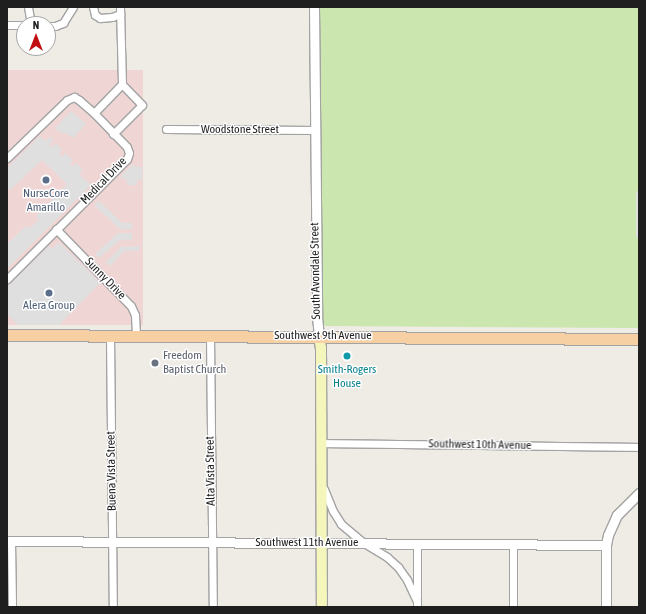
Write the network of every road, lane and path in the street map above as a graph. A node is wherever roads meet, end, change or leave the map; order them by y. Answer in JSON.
{"nodes":[{"id":1,"x":73,"y":7,"type":"edge"},
{"id":2,"x":93,"y":7,"type":"edge"},
{"id":3,"x":314,"y":7,"type":"edge"},
{"id":4,"x":120,"y":11,"type":"edge"},
{"id":5,"x":56,"y":26,"type":"edge"},
{"id":6,"x":122,"y":84,"type":"junction"},
{"id":7,"x":94,"y":113,"type":"junction"},
{"id":8,"x":166,"y":129,"type":"dead end"},
{"id":9,"x":315,"y":130,"type":"junction"},
{"id":10,"x":113,"y":134,"type":"junction"},
{"id":11,"x":7,"y":158,"type":"edge"},
{"id":12,"x":56,"y":230,"type":"junction"},
{"id":13,"x":7,"y":279,"type":"edge"},
{"id":14,"x":7,"y":335,"type":"edge"},
{"id":15,"x":110,"y":336,"type":"junction"},
{"id":16,"x":136,"y":336,"type":"junction"},
{"id":17,"x":210,"y":336,"type":"junction"},
{"id":18,"x":319,"y":336,"type":"junction"},
{"id":19,"x":639,"y":339,"type":"edge"},
{"id":20,"x":321,"y":443,"type":"junction"},
{"id":21,"x":639,"y":447,"type":"edge"},
{"id":22,"x":321,"y":484,"type":"junction"},
{"id":23,"x":639,"y":493,"type":"edge"},
{"id":24,"x":9,"y":541,"type":"edge"},
{"id":25,"x":113,"y":541,"type":"junction"},
{"id":26,"x":213,"y":542,"type":"junction"},
{"id":27,"x":322,"y":543,"type":"junction"},
{"id":28,"x":364,"y":543,"type":"junction"},
{"id":29,"x":417,"y":544,"type":"junction"},
{"id":30,"x":513,"y":545,"type":"junction"},
{"id":31,"x":606,"y":545,"type":"junction"},
{"id":32,"x":417,"y":604,"type":"edge"},
{"id":33,"x":12,"y":607,"type":"edge"},
{"id":34,"x":113,"y":607,"type":"edge"},
{"id":35,"x":213,"y":607,"type":"edge"},
{"id":36,"x":322,"y":607,"type":"edge"},
{"id":37,"x":513,"y":607,"type":"edge"},
{"id":38,"x":606,"y":607,"type":"edge"}],
"edges":[{"from":1,"to":5,"type":"street"},
{"from":2,"to":4,"type":"street"},
{"from":3,"to":9,"type":"street","name":"South Avondale Street"},
{"from":4,"to":6,"type":"street"},
{"from":6,"to":7,"type":"street"},
{"from":6,"to":10,"type":"street"},
{"from":7,"to":10,"type":"street","name":"Medical Drive"},
{"from":7,"to":11,"type":"street","name":"Medical Drive"},
{"from":8,"to":9,"type":"street","name":"Woodstone Street"},
{"from":9,"to":18,"type":"street","name":"South Avondale Street"},
{"from":10,"to":12,"type":"street","name":"Medical Drive"},
{"from":12,"to":13,"type":"street","name":"Medical Drive"},
{"from":12,"to":16,"type":"street","name":"Sunny Drive"},
{"from":14,"to":15,"type":"main road","name":"Southwest 9th Avenue"},
{"from":15,"to":16,"type":"main road","name":"Southwest 9th Avenue"},
{"from":15,"to":25,"type":"street","name":"Buena Vista Street"},
{"from":16,"to":17,"type":"main road","name":"Southwest 9th Avenue"},
{"from":17,"to":18,"type":"main road","name":"Southwest 9th Avenue"},
{"from":17,"to":26,"type":"street","name":"Alta Vista Street"},
{"from":18,"to":19,"type":"main road","name":"Southwest 9th Avenue"},
{"from":18,"to":20,"type":"main road","name":"South Avondale Street"},
{"from":20,"to":21,"type":"street","name":"Southwest 10th Avenue"},
{"from":20,"to":22,"type":"main road","name":"South Avondale Street"},
{"from":22,"to":27,"type":"main road","name":"South Avondale Street"},
{"from":22,"to":28,"type":"street"},
{"from":23,"to":31,"type":"street"},
{"from":24,"to":25,"type":"street","name":"Southwest 11th Avenue"},
{"from":24,"to":33,"type":"street"},
{"from":25,"to":26,"type":"street","name":"Southwest 11th Avenue"},
{"from":25,"to":34,"type":"street","name":"Buena Vista Street"},
{"from":26,"to":27,"type":"street","name":"Southwest 11th Avenue"},
{"from":26,"to":35,"type":"street","name":"Alta Vista Street"},
{"from":27,"to":28,"type":"street","name":"Southwest 11th Avenue"},
{"from":27,"to":36,"type":"main road","name":"South Avondale Street"},
{"from":28,"to":29,"type":"street","name":"Southwest 11th Avenue"},
{"from":28,"to":32,"type":"street"},
{"from":29,"to":30,"type":"street","name":"Southwest 11th Avenue"},
{"from":29,"to":32,"type":"street"},
{"from":30,"to":31,"type":"street","name":"Southwest 11th Avenue"},
{"from":30,"to":37,"type":"street"},
{"from":31,"to":38,"type":"street"}]}
